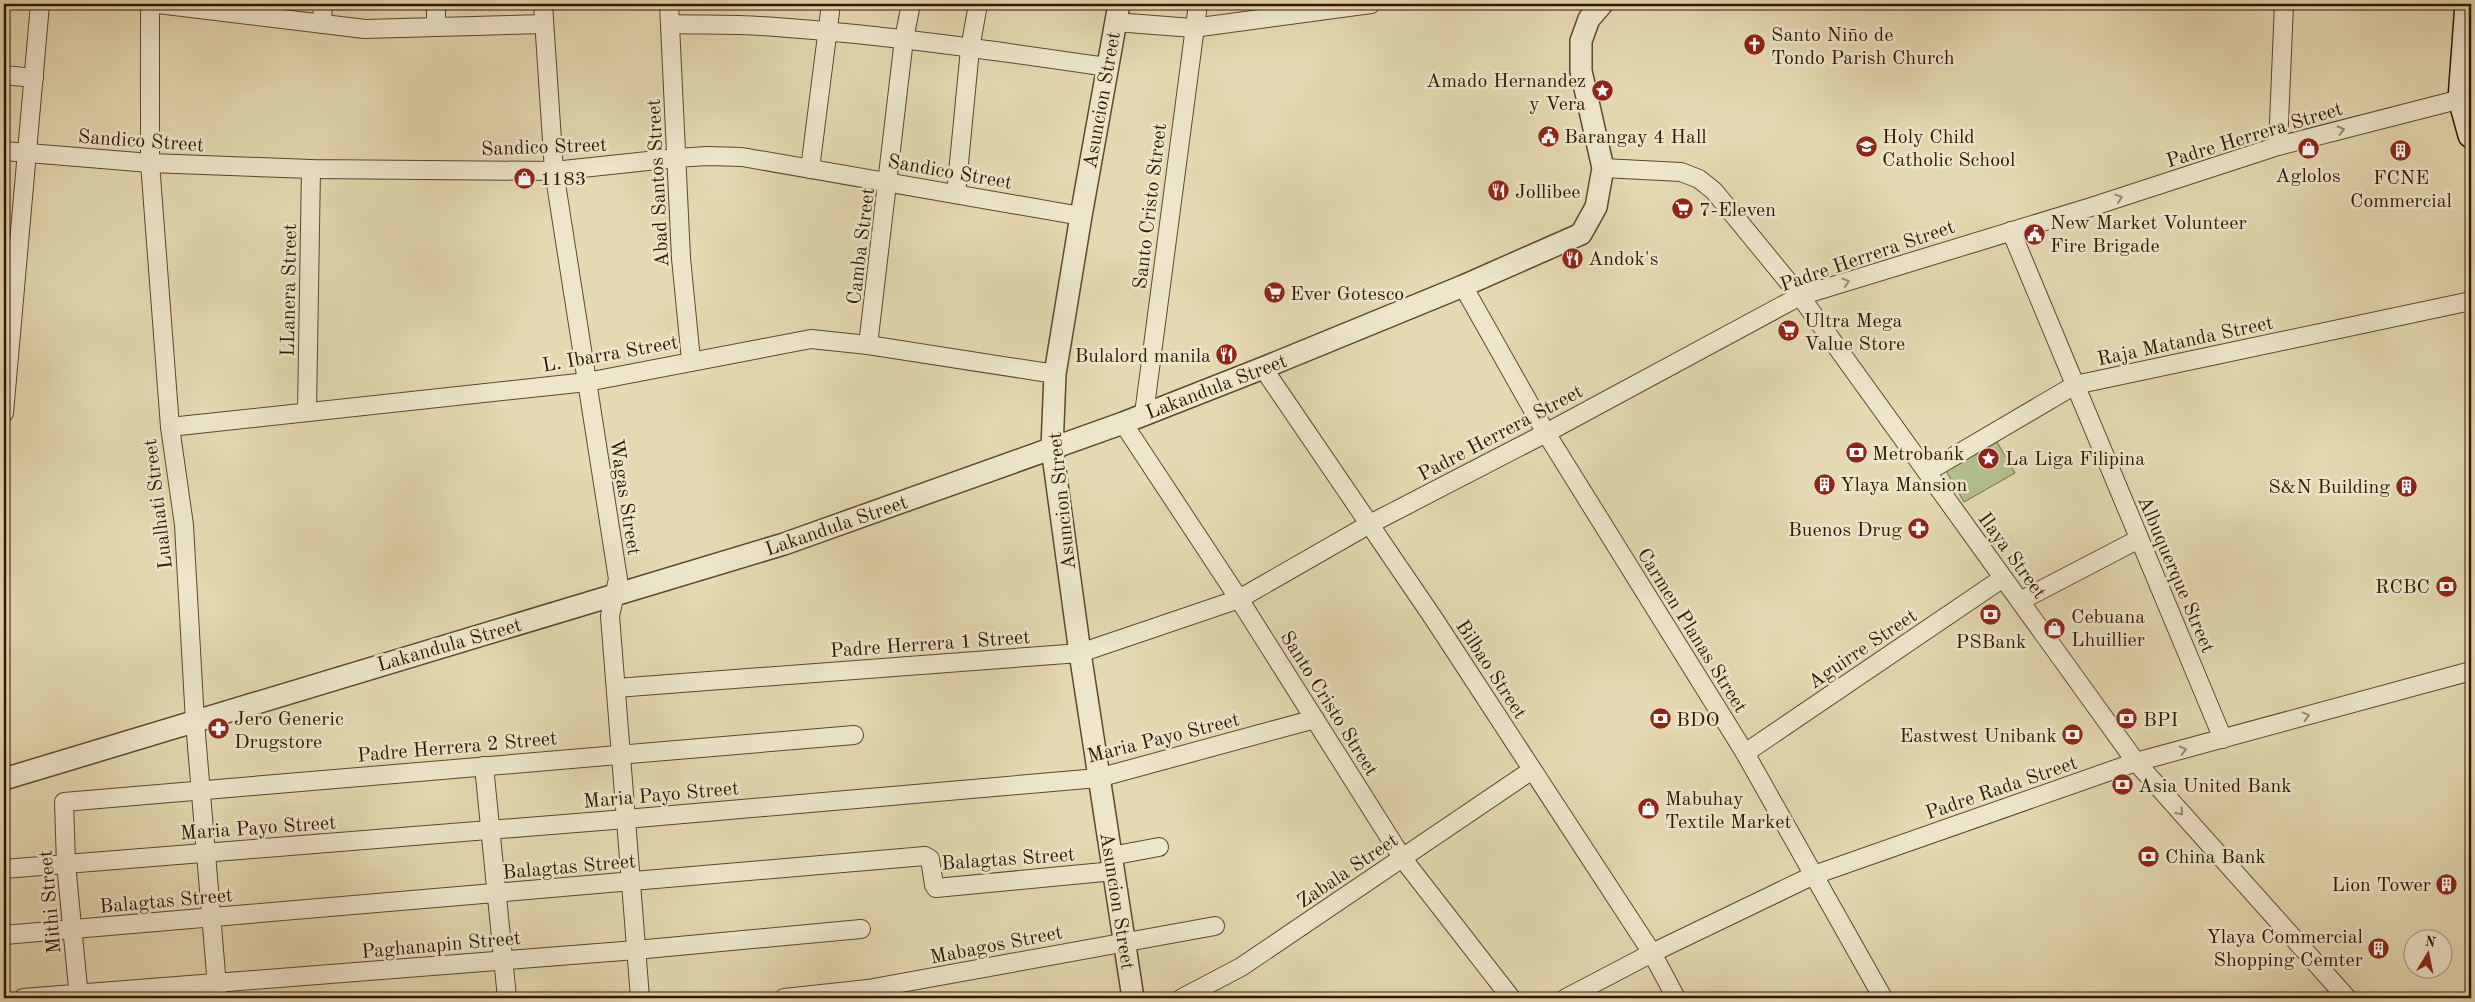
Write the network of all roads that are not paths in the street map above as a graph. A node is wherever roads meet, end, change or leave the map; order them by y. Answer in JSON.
{"nodes":[{"id":1,"x":40,"y":4,"type":"edge"},
{"id":2,"x":150,"y":4,"type":"edge"},
{"id":3,"x":158,"y":4,"type":"edge"},
{"id":4,"x":322,"y":4,"type":"edge"},
{"id":5,"x":436,"y":4,"type":"edge"},
{"id":6,"x":543,"y":4,"type":"edge"},
{"id":7,"x":669,"y":4,"type":"edge"},
{"id":8,"x":831,"y":4,"type":"edge"},
{"id":9,"x":911,"y":4,"type":"edge"},
{"id":10,"x":978,"y":4,"type":"edge"},
{"id":11,"x":1198,"y":4,"type":"edge"},
{"id":12,"x":1371,"y":4,"type":"edge"},
{"id":13,"x":1602,"y":4,"type":"edge"},
{"id":14,"x":2284,"y":4,"type":"edge"},
{"id":15,"x":2468,"y":4,"type":"edge"},
{"id":16,"x":226,"y":8,"type":"edge"},
{"id":17,"x":1117,"y":13,"type":"edge"},
{"id":18,"x":322,"y":24,"type":"junction"},
{"id":19,"x":544,"y":24,"type":"junction"},
{"id":20,"x":670,"y":24,"type":"junction"},
{"id":21,"x":436,"y":27,"type":"junction"},
{"id":22,"x":1193,"y":28,"type":"junction"},
{"id":23,"x":827,"y":31,"type":"junction"},
{"id":24,"x":904,"y":39,"type":"junction"},
{"id":25,"x":970,"y":49,"type":"junction"},
{"id":26,"x":1107,"y":67,"type":"junction"},
{"id":27,"x":4,"y":75,"type":"edge"},
{"id":28,"x":34,"y":78,"type":"junction"},
{"id":29,"x":2466,"y":99,"type":"edge"},
{"id":30,"x":2471,"y":135,"type":"edge"},
{"id":31,"x":2278,"y":146,"type":"junction"},
{"id":32,"x":4,"y":151,"type":"edge"},
{"id":33,"x":27,"y":153,"type":"junction"},
{"id":34,"x":676,"y":158,"type":"junction"},
{"id":35,"x":150,"y":164,"type":"junction"},
{"id":36,"x":810,"y":168,"type":"junction"},
{"id":37,"x":1603,"y":168,"type":"junction"},
{"id":38,"x":311,"y":169,"type":"junction"},
{"id":39,"x":554,"y":171,"type":"junction"},
{"id":40,"x":889,"y":182,"type":"junction"},
{"id":41,"x":956,"y":194,"type":"junction"},
{"id":42,"x":1080,"y":216,"type":"junction"},
{"id":43,"x":2011,"y":231,"type":"junction"},
{"id":44,"x":11,"y":245,"type":"edge"},
{"id":45,"x":1463,"y":286,"type":"junction"},
{"id":46,"x":1800,"y":296,"type":"junction"},
{"id":47,"x":2471,"y":301,"type":"edge"},
{"id":48,"x":7,"y":333,"type":"edge"},
{"id":49,"x":868,"y":345,"type":"junction"},
{"id":50,"x":691,"y":360,"type":"junction"},
{"id":51,"x":1263,"y":368,"type":"junction"},
{"id":52,"x":1055,"y":374,"type":"junction"},
{"id":53,"x":587,"y":382,"type":"junction"},
{"id":54,"x":2075,"y":385,"type":"junction"},
{"id":55,"x":307,"y":411,"type":"junction"},
{"id":56,"x":4,"y":413,"type":"edge"},
{"id":57,"x":1144,"y":414,"type":"junction"},
{"id":58,"x":1123,"y":423,"type":"junction"},
{"id":59,"x":170,"y":427,"type":"junction"},
{"id":60,"x":1546,"y":433,"type":"junction"},
{"id":61,"x":1052,"y":448,"type":"junction"},
{"id":62,"x":1927,"y":472,"type":"junction"},
{"id":63,"x":1368,"y":525,"type":"junction"},
{"id":64,"x":2139,"y":539,"type":"junction"},
{"id":65,"x":2003,"y":578,"type":"junction"},
{"id":66,"x":615,"y":595,"type":"junction"},
{"id":67,"x":1239,"y":599,"type":"junction"},
{"id":68,"x":2020,"y":601,"type":"junction"},
{"id":69,"x":1080,"y":653,"type":"junction"},
{"id":70,"x":2471,"y":671,"type":"edge"},
{"id":71,"x":616,"y":688,"type":"junction"},
{"id":72,"x":1315,"y":719,"type":"junction"},
{"id":73,"x":196,"y":722,"type":"junction"},
{"id":74,"x":854,"y":735,"type":"dead end"},
{"id":75,"x":2223,"y":739,"type":"junction"},
{"id":76,"x":1745,"y":753,"type":"junction"},
{"id":77,"x":621,"y":754,"type":"junction"},
{"id":78,"x":2136,"y":762,"type":"junction"},
{"id":79,"x":484,"y":766,"type":"junction"},
{"id":80,"x":1532,"y":770,"type":"junction"},
{"id":81,"x":1098,"y":778,"type":"junction"},
{"id":82,"x":4,"y":780,"type":"edge"},
{"id":83,"x":200,"y":789,"type":"junction"},
{"id":84,"x":64,"y":802,"type":"joint"},
{"id":85,"x":626,"y":819,"type":"junction"},
{"id":86,"x":491,"y":829,"type":"junction"},
{"id":87,"x":1159,"y":847,"type":"dead end"},
{"id":88,"x":206,"y":852,"type":"junction"},
{"id":89,"x":1403,"y":859,"type":"junction"},
{"id":90,"x":66,"y":864,"type":"junction"},
{"id":91,"x":1112,"y":864,"type":"junction"},
{"id":92,"x":4,"y":869,"type":"edge"},
{"id":93,"x":1814,"y":875,"type":"junction"},
{"id":94,"x":631,"y":882,"type":"junction"},
{"id":95,"x":497,"y":894,"type":"junction"},
{"id":96,"x":211,"y":917,"type":"junction"},
{"id":97,"x":1216,"y":926,"type":"dead end"},
{"id":98,"x":71,"y":930,"type":"junction"},
{"id":99,"x":862,"y":930,"type":"dead end"},
{"id":100,"x":4,"y":935,"type":"edge"},
{"id":101,"x":1124,"y":942,"type":"junction"},
{"id":102,"x":636,"y":950,"type":"junction"},
{"id":103,"x":1652,"y":953,"type":"junction"},
{"id":104,"x":503,"y":960,"type":"junction"},
{"id":105,"x":217,"y":990,"type":"edge"},
{"id":106,"x":79,"y":996,"type":"edge"},
{"id":107,"x":23,"y":998,"type":"edge"},
{"id":108,"x":507,"y":998,"type":"edge"},
{"id":109,"x":640,"y":998,"type":"edge"},
{"id":110,"x":784,"y":998,"type":"edge"},
{"id":111,"x":1133,"y":998,"type":"edge"},
{"id":112,"x":1182,"y":998,"type":"edge"},
{"id":113,"x":1511,"y":998,"type":"edge"},
{"id":114,"x":1566,"y":998,"type":"edge"},
{"id":115,"x":1676,"y":998,"type":"edge"},
{"id":116,"x":1883,"y":998,"type":"edge"},
{"id":117,"x":2347,"y":998,"type":"edge"}],
"edges":[{"from":1,"to":28,"type":"street"},
{"from":2,"to":35,"type":"street","name":"Lualhati Street"},
{"from":3,"to":16,"type":"street"},
{"from":4,"to":18,"type":"street"},
{"from":5,"to":21,"type":"street"},
{"from":6,"to":19,"type":"street","name":"Wagas Street"},
{"from":7,"to":20,"type":"street","name":"Abad Santos Street"},
{"from":8,"to":23,"type":"street"},
{"from":9,"to":24,"type":"street","name":"Camba Street"},
{"from":10,"to":25,"type":"street"},
{"from":11,"to":22,"type":"street","name":"Santo Cristo Street"},
{"from":12,"to":22,"type":"street"},
{"from":13,"to":37,"type":"street"},
{"from":14,"to":31,"type":"street"},
{"from":15,"to":29,"type":"main road"},
{"from":16,"to":18,"type":"street"},
{"from":17,"to":22,"type":"street"},
{"from":17,"to":26,"type":"street","name":"Asuncion Street"},
{"from":18,"to":21,"type":"street"},
{"from":19,"to":21,"type":"street"},
{"from":19,"to":39,"type":"street","name":"Wagas Street"},
{"from":20,"to":23,"type":"street"},
{"from":20,"to":34,"type":"street","name":"Abad Santos Street"},
{"from":22,"to":57,"type":"street","name":"Santo Cristo Street"},
{"from":23,"to":24,"type":"street"},
{"from":23,"to":36,"type":"street"},
{"from":24,"to":25,"type":"street"},
{"from":24,"to":40,"type":"street","name":"Camba Street"},
{"from":25,"to":26,"type":"street"},
{"from":25,"to":41,"type":"street"},
{"from":26,"to":42,"type":"street","name":"Asuncion Street"},
{"from":27,"to":28,"type":"street"},
{"from":28,"to":33,"type":"street"},
{"from":29,"to":30,"type":"main road"},
{"from":31,"to":29,"type":"street","name":"Padre Herrera Street","one_way":true},
{"from":43,"to":31,"type":"street","name":"Padre Herrera Street","one_way":true},
{"from":32,"to":33,"type":"street","name":"Sandico Street"},
{"from":33,"to":35,"type":"street","name":"Sandico Street"},
{"from":33,"to":44,"type":"street"},
{"from":34,"to":36,"type":"street","name":"Sandico Street"},
{"from":34,"to":39,"type":"street","name":"Sandico Street"},
{"from":34,"to":50,"type":"street","name":"Abad Santos Street"},
{"from":35,"to":38,"type":"street","name":"Sandico Street"},
{"from":35,"to":59,"type":"street","name":"Lualhati Street"},
{"from":36,"to":40,"type":"street","name":"Sandico Street"},
{"from":37,"to":45,"type":"street","name":"Lakandula Street"},
{"from":37,"to":46,"type":"street","name":"Ilaya Street"},
{"from":38,"to":39,"type":"street","name":"Sandico Street"},
{"from":38,"to":55,"type":"street","name":"LLanera Street"},
{"from":39,"to":53,"type":"street","name":"Wagas Street"},
{"from":40,"to":41,"type":"street","name":"Sandico Street"},
{"from":40,"to":49,"type":"street","name":"Camba Street"},
{"from":41,"to":42,"type":"street","name":"Sandico Street"},
{"from":42,"to":52,"type":"street","name":"Asuncion Street"},
{"from":46,"to":43,"type":"street","name":"Padre Herrera Street","one_way":true},
{"from":43,"to":54,"type":"street","name":"Albuquerque Street"},
{"from":44,"to":48,"type":"street"},
{"from":45,"to":51,"type":"street","name":"Lakandula Street"},
{"from":45,"to":60,"type":"street","name":"Carmen Planas Street"},
{"from":46,"to":60,"type":"street","name":"Padre Herrera Street"},
{"from":46,"to":62,"type":"street","name":"Ilaya Street"},
{"from":47,"to":54,"type":"street","name":"Raja Matanda Street"},
{"from":48,"to":56,"type":"street"},
{"from":49,"to":50,"type":"street","name":"L. Ibarra Street"},
{"from":49,"to":52,"type":"street","name":"L. Ibarra Street"},
{"from":50,"to":53,"type":"street","name":"L. Ibarra Street"},
{"from":51,"to":57,"type":"street","name":"Lakandula Street"},
{"from":51,"to":63,"type":"street","name":"Bilbao Street"},
{"from":52,"to":61,"type":"street","name":"Asuncion Street"},
{"from":53,"to":55,"type":"street","name":"L. Ibarra Street"},
{"from":53,"to":66,"type":"street","name":"Wagas Street"},
{"from":54,"to":62,"type":"street","name":"Raja Matanda Street"},
{"from":54,"to":64,"type":"street","name":"Albuquerque Street"},
{"from":55,"to":59,"type":"street","name":"L. Ibarra Street"},
{"from":57,"to":58,"type":"street","name":"Lakandula Street"},
{"from":58,"to":61,"type":"street","name":"Lakandula Street"},
{"from":58,"to":67,"type":"street","name":"Santo Cristo Street"},
{"from":59,"to":73,"type":"street","name":"Lualhati Street"},
{"from":60,"to":63,"type":"street","name":"Padre Herrera Street"},
{"from":60,"to":76,"type":"street","name":"Carmen Planas Street"},
{"from":61,"to":66,"type":"street","name":"Lakandula Street"},
{"from":61,"to":69,"type":"street","name":"Asuncion Street"},
{"from":62,"to":65,"type":"street","name":"Ilaya Street"},
{"from":63,"to":67,"type":"street","name":"Padre Herrera Street"},
{"from":63,"to":80,"type":"street","name":"Bilbao Street"},
{"from":64,"to":68,"type":"street"},
{"from":64,"to":75,"type":"street","name":"Albuquerque Street"},
{"from":65,"to":68,"type":"street","name":"Ilaya Street"},
{"from":65,"to":76,"type":"street","name":"Aguirre Street"},
{"from":66,"to":71,"type":"street","name":"Wagas Street"},
{"from":66,"to":73,"type":"street","name":"Lakandula Street"},
{"from":67,"to":69,"type":"street","name":"Padre Herrera 1 Street"},
{"from":67,"to":72,"type":"street","name":"Santo Cristo Street"},
{"from":68,"to":78,"type":"street","name":"Ilaya Street"},
{"from":69,"to":71,"type":"street","name":"Padre Herrera 1 Street"},
{"from":69,"to":81,"type":"street","name":"Asuncion Street"},
{"from":75,"to":70,"type":"street","name":"Padre Rada Street","one_way":true},
{"from":71,"to":77,"type":"street","name":"Wagas Street"},
{"from":72,"to":81,"type":"street","name":"Maria Payo Street"},
{"from":72,"to":89,"type":"street","name":"Santo Cristo Street"},
{"from":73,"to":82,"type":"street","name":"Lakandula Street"},
{"from":73,"to":83,"type":"street","name":"Lualhati Street"},
{"from":74,"to":77,"type":"street","name":"Padre Herrera 2 Street"},
{"from":78,"to":75,"type":"street","name":"Padre Rada Street","one_way":true},
{"from":76,"to":93,"type":"street","name":"Carmen Planas Street"},
{"from":77,"to":79,"type":"street","name":"Padre Herrera 2 Street"},
{"from":77,"to":85,"type":"street","name":"Wagas Street"},
{"from":78,"to":93,"type":"street","name":"Padre Rada Street"},
{"from":78,"to":117,"type":"street","name":"Ilaya Street","one_way":true},
{"from":79,"to":83,"type":"street","name":"Padre Herrera 2 Street"},
{"from":79,"to":86,"type":"street"},
{"from":80,"to":89,"type":"street","name":"Zabala Street"},
{"from":80,"to":103,"type":"street","name":"Bilbao Street"},
{"from":81,"to":85,"type":"street","name":"Maria Payo Street"},
{"from":81,"to":91,"type":"street","name":"Asuncion Street"},
{"from":83,"to":84,"type":"street","name":"Padre Herrera 2 Street"},
{"from":83,"to":88,"type":"street","name":"Lualhati Street"},
{"from":84,"to":90,"type":"street","name":"Mithi Street"},
{"from":85,"to":86,"type":"street","name":"Maria Payo Street"},
{"from":85,"to":94,"type":"street","name":"Wagas Street"},
{"from":86,"to":88,"type":"street","name":"Maria Payo Street"},
{"from":86,"to":95,"type":"street"},
{"from":87,"to":91,"type":"street","name":"Balagtas Street"},
{"from":88,"to":90,"type":"street","name":"Maria Payo Street"},
{"from":88,"to":96,"type":"street","name":"Lualhati Street"},
{"from":89,"to":112,"type":"street","name":"Zabala Street"},
{"from":89,"to":113,"type":"street","name":"Santo Cristo Street"},
{"from":90,"to":92,"type":"street","name":"Maria Payo Street"},
{"from":90,"to":98,"type":"street","name":"Mithi Street"},
{"from":91,"to":94,"type":"street","name":"Balagtas Street"},
{"from":91,"to":101,"type":"street","name":"Asuncion Street"},
{"from":93,"to":103,"type":"street","name":"Padre Rada Street"},
{"from":93,"to":116,"type":"street","name":"Carmen Planas Street"},
{"from":94,"to":95,"type":"street","name":"Balagtas Street"},
{"from":94,"to":102,"type":"street","name":"Wagas Street"},
{"from":95,"to":96,"type":"street","name":"Balagtas Street"},
{"from":95,"to":104,"type":"street"},
{"from":96,"to":98,"type":"street","name":"Balagtas Street"},
{"from":96,"to":105,"type":"street","name":"Lualhati Street"},
{"from":97,"to":101,"type":"street","name":"Mabagos Street"},
{"from":98,"to":100,"type":"street","name":"Balagtas Street"},
{"from":98,"to":106,"type":"street","name":"Mithi Street"},
{"from":99,"to":102,"type":"street","name":"Paghanapin Street"},
{"from":101,"to":110,"type":"street","name":"Mabagos Street"},
{"from":101,"to":111,"type":"street","name":"Asuncion Street"},
{"from":102,"to":104,"type":"street","name":"Paghanapin Street"},
{"from":102,"to":109,"type":"street","name":"Wagas Street"},
{"from":103,"to":114,"type":"street","name":"Padre Rada Street"},
{"from":103,"to":115,"type":"street","name":"Bilbao Street"},
{"from":104,"to":105,"type":"street","name":"Paghanapin Street"},
{"from":104,"to":108,"type":"street"},
{"from":105,"to":106,"type":"street","name":"Paghanapin Street"},
{"from":106,"to":107,"type":"street","name":"Paghanapin Street"}]}
